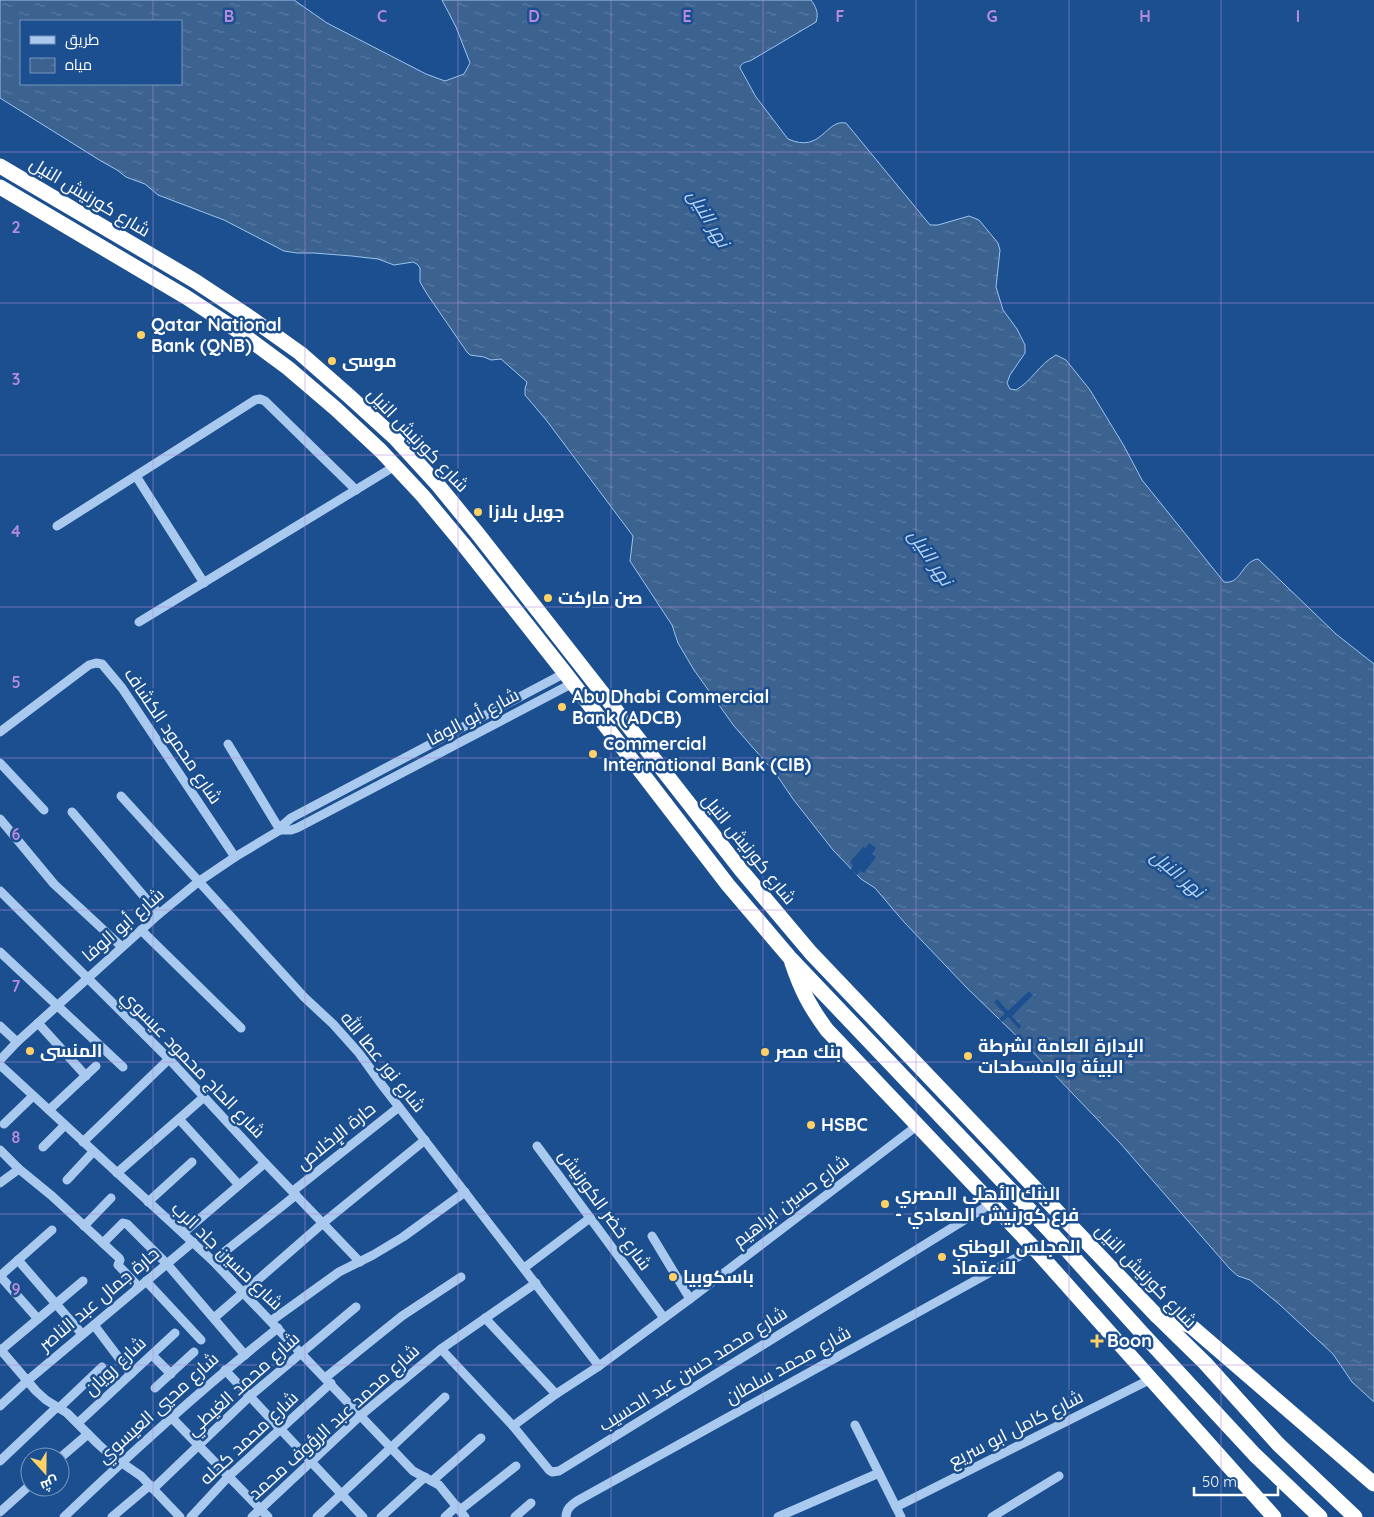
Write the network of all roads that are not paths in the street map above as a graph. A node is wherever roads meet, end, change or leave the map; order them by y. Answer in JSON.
{"nodes":[{"id":1,"x":0,"y":166,"type":"edge"},
{"id":2,"x":0,"y":186,"type":"edge"},
{"id":3,"x":395,"y":466,"type":"junction"},
{"id":4,"x":136,"y":476,"type":"junction"},
{"id":5,"x":356,"y":490,"type":"junction"},
{"id":6,"x":57,"y":526,"type":"dead end"},
{"id":7,"x":204,"y":583,"type":"junction"},
{"id":8,"x":139,"y":622,"type":"dead end"},
{"id":9,"x":569,"y":678,"type":"junction"},
{"id":10,"x":0,"y":732,"type":"edge"},
{"id":11,"x":228,"y":744,"type":"dead end"},
{"id":12,"x":0,"y":763,"type":"edge"},
{"id":13,"x":122,"y":796,"type":"dead end"},
{"id":14,"x":44,"y":810,"type":"dead end"},
{"id":15,"x":72,"y":812,"type":"dead end"},
{"id":16,"x":0,"y":820,"type":"edge"},
{"id":17,"x":280,"y":830,"type":"junction"},
{"id":18,"x":235,"y":857,"type":"junction"},
{"id":19,"x":198,"y":882,"type":"junction"},
{"id":20,"x":0,"y":891,"type":"edge"},
{"id":21,"x":159,"y":914,"type":"junction"},
{"id":22,"x":141,"y":930,"type":"junction"},
{"id":23,"x":122,"y":947,"type":"junction"},
{"id":24,"x":0,"y":952,"type":"edge"},
{"id":25,"x":791,"y":960,"type":"junction"},
{"id":26,"x":88,"y":978,"type":"junction"},
{"id":27,"x":57,"y":1005,"type":"junction"},
{"id":28,"x":38,"y":1023,"type":"junction"},
{"id":29,"x":0,"y":1026,"type":"edge"},
{"id":30,"x":241,"y":1028,"type":"dead end"},
{"id":31,"x":17,"y":1042,"type":"junction"},
{"id":32,"x":0,"y":1060,"type":"edge"},
{"id":33,"x":169,"y":1060,"type":"junction"},
{"id":34,"x":0,"y":1065,"type":"edge"},
{"id":35,"x":96,"y":1066,"type":"dead end"},
{"id":36,"x":123,"y":1067,"type":"dead end"},
{"id":37,"x":86,"y":1076,"type":"junction"},
{"id":38,"x":33,"y":1096,"type":"junction"},
{"id":39,"x":204,"y":1097,"type":"junction"},
{"id":40,"x":399,"y":1107,"type":"junction"},
{"id":41,"x":49,"y":1110,"type":"junction"},
{"id":42,"x":179,"y":1119,"type":"junction"},
{"id":43,"x":4,"y":1124,"type":"dead end"},
{"id":44,"x":65,"y":1125,"type":"junction"},
{"id":45,"x":918,"y":1126,"type":"junction"},
{"id":46,"x":425,"y":1140,"type":"junction"},
{"id":47,"x":83,"y":1142,"type":"junction"},
{"id":48,"x":537,"y":1146,"type":"dead end"},
{"id":49,"x":43,"y":1147,"type":"dead end"},
{"id":50,"x":0,"y":1150,"type":"edge"},
{"id":51,"x":93,"y":1152,"type":"junction"},
{"id":52,"x":192,"y":1162,"type":"dead end"},
{"id":53,"x":265,"y":1163,"type":"junction"},
{"id":54,"x":19,"y":1169,"type":"junction"},
{"id":55,"x":117,"y":1173,"type":"junction"},
{"id":56,"x":67,"y":1180,"type":"dead end"},
{"id":57,"x":0,"y":1182,"type":"edge"},
{"id":58,"x":239,"y":1185,"type":"junction"},
{"id":59,"x":465,"y":1192,"type":"junction"},
{"id":60,"x":294,"y":1193,"type":"junction"},
{"id":61,"x":111,"y":1198,"type":"dead end"},
{"id":62,"x":148,"y":1202,"type":"junction"},
{"id":63,"x":992,"y":1203,"type":"junction"},
{"id":64,"x":590,"y":1218,"type":"junction"},
{"id":65,"x":1009,"y":1222,"type":"junction"},
{"id":66,"x":323,"y":1223,"type":"junction"},
{"id":67,"x":84,"y":1226,"type":"junction"},
{"id":68,"x":1047,"y":1228,"type":"junction"},
{"id":69,"x":52,"y":1230,"type":"dead end"},
{"id":70,"x":182,"y":1233,"type":"junction"},
{"id":71,"x":652,"y":1236,"type":"dead end"},
{"id":72,"x":193,"y":1242,"type":"junction"},
{"id":73,"x":103,"y":1243,"type":"junction"},
{"id":74,"x":1034,"y":1248,"type":"junction"},
{"id":75,"x":18,"y":1260,"type":"junction"},
{"id":76,"x":213,"y":1261,"type":"junction"},
{"id":77,"x":360,"y":1262,"type":"junction"},
{"id":78,"x":167,"y":1264,"type":"junction"},
{"id":79,"x":524,"y":1268,"type":"junction"},
{"id":80,"x":0,"y":1276,"type":"edge"},
{"id":81,"x":461,"y":1277,"type":"dead end"},
{"id":82,"x":83,"y":1281,"type":"dead end"},
{"id":83,"x":536,"y":1283,"type":"junction"},
{"id":84,"x":143,"y":1284,"type":"junction"},
{"id":85,"x":244,"y":1292,"type":"junction"},
{"id":86,"x":690,"y":1299,"type":"junction"},
{"id":87,"x":56,"y":1304,"type":"junction"},
{"id":88,"x":356,"y":1307,"type":"dead end"},
{"id":89,"x":1157,"y":1316,"type":"junction"},
{"id":90,"x":214,"y":1318,"type":"junction"},
{"id":91,"x":485,"y":1318,"type":"junction"},
{"id":92,"x":664,"y":1318,"type":"junction"},
{"id":93,"x":38,"y":1319,"type":"junction"},
{"id":94,"x":271,"y":1321,"type":"junction"},
{"id":95,"x":94,"y":1325,"type":"junction"},
{"id":96,"x":278,"y":1328,"type":"junction"},
{"id":97,"x":175,"y":1333,"type":"dead end"},
{"id":98,"x":82,"y":1334,"type":"junction"},
{"id":99,"x":201,"y":1340,"type":"dead end"},
{"id":100,"x":441,"y":1349,"type":"junction"},
{"id":101,"x":1,"y":1352,"type":"edge"},
{"id":102,"x":194,"y":1352,"type":"dead end"},
{"id":103,"x":302,"y":1353,"type":"junction"},
{"id":104,"x":245,"y":1354,"type":"junction"},
{"id":105,"x":152,"y":1355,"type":"junction"},
{"id":106,"x":599,"y":1366,"type":"junction"},
{"id":107,"x":102,"y":1367,"type":"dead end"},
{"id":108,"x":225,"y":1370,"type":"junction"},
{"id":109,"x":131,"y":1374,"type":"junction"},
{"id":110,"x":170,"y":1374,"type":"junction"},
{"id":111,"x":1151,"y":1379,"type":"junction"},
{"id":112,"x":27,"y":1381,"type":"junction"},
{"id":113,"x":328,"y":1381,"type":"junction"},
{"id":114,"x":155,"y":1388,"type":"dead end"},
{"id":115,"x":556,"y":1394,"type":"junction"},
{"id":116,"x":250,"y":1396,"type":"junction"},
{"id":117,"x":446,"y":1397,"type":"dead end"},
{"id":118,"x":0,"y":1406,"type":"edge"},
{"id":119,"x":58,"y":1407,"type":"junction"},
{"id":120,"x":361,"y":1415,"type":"junction"},
{"id":121,"x":171,"y":1417,"type":"junction"},
{"id":122,"x":78,"y":1423,"type":"junction"},
{"id":123,"x":855,"y":1425,"type":"dead end"},
{"id":124,"x":513,"y":1426,"type":"junction"},
{"id":125,"x":281,"y":1429,"type":"junction"},
{"id":126,"x":88,"y":1434,"type":"junction"},
{"id":127,"x":481,"y":1438,"type":"dead end"},
{"id":128,"x":199,"y":1445,"type":"junction"},
{"id":129,"x":392,"y":1448,"type":"junction"},
{"id":130,"x":70,"y":1449,"type":"edge"},
{"id":131,"x":0,"y":1461,"type":"edge"},
{"id":132,"x":121,"y":1462,"type":"junction"},
{"id":133,"x":311,"y":1462,"type":"junction"},
{"id":134,"x":516,"y":1466,"type":"dead end"},
{"id":135,"x":879,"y":1472,"type":"junction"},
{"id":136,"x":229,"y":1476,"type":"junction"},
{"id":137,"x":1059,"y":1476,"type":"dead end"},
{"id":138,"x":428,"y":1479,"type":"junction"},
{"id":139,"x":1374,"y":1484,"type":"edge"},
{"id":140,"x":152,"y":1487,"type":"junction"},
{"id":141,"x":20,"y":1494,"type":"edge"},
{"id":142,"x":342,"y":1494,"type":"junction"},
{"id":143,"x":531,"y":1503,"type":"dead end"},
{"id":144,"x":896,"y":1507,"type":"junction"},
{"id":145,"x":261,"y":1509,"type":"junction"},
{"id":146,"x":460,"y":1511,"type":"edge"},
{"id":147,"x":0,"y":1512,"type":"edge"},
{"id":148,"x":177,"y":1516,"type":"edge"},
{"id":149,"x":64,"y":1517,"type":"edge"},
{"id":150,"x":112,"y":1517,"type":"edge"},
{"id":151,"x":191,"y":1517,"type":"edge"},
{"id":152,"x":252,"y":1517,"type":"edge"},
{"id":153,"x":268,"y":1517,"type":"edge"},
{"id":154,"x":317,"y":1517,"type":"edge"},
{"id":155,"x":363,"y":1517,"type":"edge"},
{"id":156,"x":381,"y":1517,"type":"edge"},
{"id":157,"x":445,"y":1517,"type":"edge"},
{"id":158,"x":515,"y":1517,"type":"edge"},
{"id":159,"x":566,"y":1517,"type":"edge"},
{"id":160,"x":778,"y":1517,"type":"edge"},
{"id":161,"x":901,"y":1517,"type":"edge"},
{"id":162,"x":992,"y":1517,"type":"edge"},
{"id":163,"x":1274,"y":1517,"type":"edge"},
{"id":164,"x":1320,"y":1517,"type":"edge"},
{"id":165,"x":1355,"y":1517,"type":"edge"}],
"edges":[{"from":1,"to":89,"type":"highway","name":"شارع كورنيش النيل"},
{"from":2,"to":3,"type":"highway","name":"شارع كورنيش النيل"},
{"from":3,"to":5,"type":"street"},
{"from":3,"to":9,"type":"highway","name":"شارع كورنيش النيل"},
{"from":4,"to":5,"type":"street"},
{"from":4,"to":6,"type":"street"},
{"from":4,"to":7,"type":"street"},
{"from":5,"to":7,"type":"street"},
{"from":7,"to":8,"type":"street"},
{"from":9,"to":17,"type":"street","name":"شارع أبو الوفا"},
{"from":9,"to":25,"type":"highway","name":"شارع كورنيش النيل"},
{"from":10,"to":18,"type":"street","name":"شارع محمود الكشاف"},
{"from":11,"to":17,"type":"street"},
{"from":12,"to":14,"type":"street"},
{"from":13,"to":19,"type":"street","name":"شارع نور عطا الله"},
{"from":15,"to":21,"type":"street"},
{"from":16,"to":23,"type":"street"},
{"from":17,"to":18,"type":"street","name":"شارع أبو الوفا"},
{"from":18,"to":19,"type":"street","name":"شارع أبو الوفا"},
{"from":19,"to":21,"type":"street","name":"شارع أبو الوفا"},
{"from":19,"to":40,"type":"street","name":"شارع نور عطا الله"},
{"from":20,"to":26,"type":"street","name":"شارع الحاج محمود عيسوي"},
{"from":21,"to":22,"type":"street","name":"شارع أبو الوفا"},
{"from":22,"to":23,"type":"street","name":"شارع أبو الوفا"},
{"from":22,"to":30,"type":"street"},
{"from":23,"to":26,"type":"street","name":"شارع أبو الوفا"},
{"from":24,"to":27,"type":"street"},
{"from":25,"to":45,"type":"highway"},
{"from":25,"to":68,"type":"highway","name":"شارع كورنيش النيل"},
{"from":26,"to":27,"type":"street","name":"شارع أبو الوفا"},
{"from":26,"to":33,"type":"street","name":"شارع الحاج محمود عيسوي"},
{"from":27,"to":28,"type":"street","name":"شارع أبو الوفا"},
{"from":27,"to":36,"type":"street"},
{"from":28,"to":31,"type":"street","name":"شارع أبو الوفا"},
{"from":28,"to":37,"type":"street"},
{"from":29,"to":31,"type":"street"},
{"from":31,"to":32,"type":"street","name":"شارع أبو الوفا"},
{"from":33,"to":39,"type":"street","name":"شارع الحاج محمود عيسوي"},
{"from":33,"to":47,"type":"street"},
{"from":34,"to":38,"type":"street","name":"شارع حسين جاد الرب"},
{"from":35,"to":37,"type":"street"},
{"from":37,"to":41,"type":"street"},
{"from":38,"to":41,"type":"street","name":"شارع حسين جاد الرب"},
{"from":38,"to":43,"type":"street"},
{"from":39,"to":42,"type":"street"},
{"from":39,"to":53,"type":"street","name":"شارع الحاج محمود عيسوي"},
{"from":40,"to":46,"type":"street","name":"شارع نور عطا الله"},
{"from":40,"to":60,"type":"street","name":"حارة الإخلاص"},
{"from":41,"to":44,"type":"street","name":"شارع حسين جاد الرب"},
{"from":42,"to":55,"type":"street"},
{"from":42,"to":58,"type":"street"},
{"from":44,"to":47,"type":"street","name":"شارع حسين جاد الرب"},
{"from":44,"to":49,"type":"street"},
{"from":45,"to":63,"type":"highway"},
{"from":45,"to":86,"type":"street","name":"شارع حسين ابراهيم"},
{"from":46,"to":59,"type":"street","name":"شارع نور عطا الله"},
{"from":46,"to":66,"type":"street"},
{"from":47,"to":51,"type":"street","name":"شارع حسين جاد الرب"},
{"from":48,"to":64,"type":"street","name":"شارع خضر الكورنيش"},
{"from":50,"to":54,"type":"street"},
{"from":51,"to":55,"type":"street","name":"شارع حسين جاد الرب"},
{"from":51,"to":56,"type":"street"},
{"from":52,"to":62,"type":"street"},
{"from":53,"to":58,"type":"street"},
{"from":53,"to":60,"type":"street","name":"شارع الحاج محمود عيسوي"},
{"from":54,"to":57,"type":"street"},
{"from":54,"to":67,"type":"street"},
{"from":55,"to":62,"type":"street","name":"شارع حسين جاد الرب"},
{"from":58,"to":70,"type":"street"},
{"from":59,"to":77,"type":"street"},
{"from":59,"to":79,"type":"street","name":"شارع نور عطا الله"},
{"from":60,"to":66,"type":"street","name":"شارع الحاج محمود عيسوي"},
{"from":60,"to":76,"type":"street","name":"حارة الإخلاص"},
{"from":61,"to":67,"type":"street"},
{"from":62,"to":70,"type":"street","name":"شارع حسين جاد الرب"},
{"from":63,"to":65,"type":"highway"},
{"from":63,"to":124,"type":"street","name":"شارع محمد حسن عبد الحسيب"},
{"from":64,"to":79,"type":"street"},
{"from":64,"to":92,"type":"street","name":"شارع خضر الكورنيش"},
{"from":65,"to":68,"type":"highway"},
{"from":65,"to":74,"type":"highway"},
{"from":66,"to":77,"type":"street","name":"شارع الحاج محمود عيسوي"},
{"from":66,"to":85,"type":"street"},
{"from":67,"to":73,"type":"street"},
{"from":68,"to":164,"type":"highway","name":"شارع كورنيش النيل"},
{"from":69,"to":75,"type":"street"},
{"from":70,"to":72,"type":"street","name":"شارع حسين جاد الرب"},
{"from":71,"to":86,"type":"street"},
{"from":72,"to":76,"type":"street","name":"شارع حسين جاد الرب"},
{"from":72,"to":78,"type":"street","name":"حارة جمال عبد الناصر"},
{"from":73,"to":78,"type":"street"},
{"from":73,"to":84,"type":"street"},
{"from":74,"to":111,"type":"highway"},
{"from":74,"to":159,"type":"street","name":"شارع محمد سلطان"},
{"from":75,"to":80,"type":"street"},
{"from":75,"to":87,"type":"street"},
{"from":76,"to":85,"type":"street","name":"شارع حسين جاد الرب"},
{"from":77,"to":94,"type":"street"},
{"from":78,"to":84,"type":"street","name":"حارة جمال عبد الناصر"},
{"from":78,"to":90,"type":"street"},
{"from":79,"to":83,"type":"street","name":"شارع نور عطا الله"},
{"from":80,"to":93,"type":"street"},
{"from":81,"to":113,"type":"street","name":"شارع محمد كحله"},
{"from":82,"to":87,"type":"street"},
{"from":83,"to":91,"type":"street","name":"شارع محمد عبد الرؤوف محمد"},
{"from":83,"to":106,"type":"street","name":"شارع نور عطا الله"},
{"from":84,"to":95,"type":"street","name":"حارة جمال عبد الناصر"},
{"from":84,"to":99,"type":"street"},
{"from":85,"to":90,"type":"street"},
{"from":85,"to":94,"type":"street","name":"شارع حسين جاد الرب"},
{"from":86,"to":92,"type":"street","name":"شارع حسين ابراهيم"},
{"from":87,"to":93,"type":"street"},
{"from":87,"to":98,"type":"street"},
{"from":88,"to":103,"type":"street","name":"شارع محمد الغيطي"},
{"from":89,"to":139,"type":"highway"},
{"from":89,"to":165,"type":"highway","name":"شارع كورنيش النيل"},
{"from":90,"to":104,"type":"street"},
{"from":91,"to":100,"type":"street","name":"شارع محمد عبد الرؤوف محمد"},
{"from":91,"to":115,"type":"street"},
{"from":92,"to":106,"type":"street","name":"شارع حسين ابراهيم"},
{"from":93,"to":101,"type":"street"},
{"from":94,"to":96,"type":"street","name":"شارع حسين جاد الرب"},
{"from":95,"to":98,"type":"street","name":"حارة جمال عبد الناصر"},
{"from":95,"to":109,"type":"street"},
{"from":96,"to":103,"type":"street","name":"شارع حسين جاد الرب"},
{"from":96,"to":104,"type":"street","name":"شارع محيي العيسوي"},
{"from":97,"to":105,"type":"street","name":"شارع رويان"},
{"from":98,"to":112,"type":"street","name":"حارة جمال عبد الناصر"},
{"from":100,"to":120,"type":"street","name":"شارع محمد عبد الرؤوف محمد"},
{"from":100,"to":124,"type":"street","name":"شارع محمد حسن عبد الحسيب"},
{"from":101,"to":112,"type":"street"},
{"from":102,"to":110,"type":"street"},
{"from":103,"to":113,"type":"street","name":"شارع حسين جاد الرب"},
{"from":103,"to":116,"type":"street","name":"شارع محمد الغيطي"},
{"from":104,"to":108,"type":"street","name":"شارع محيي العيسوي"},
{"from":105,"to":109,"type":"street","name":"شارع رويان"},
{"from":105,"to":110,"type":"street"},
{"from":106,"to":115,"type":"street","name":"شارع حسين ابراهيم"},
{"from":107,"to":119,"type":"street"},
{"from":108,"to":116,"type":"street"},
{"from":108,"to":121,"type":"street","name":"شارع محيي العيسوي"},
{"from":109,"to":122,"type":"street","name":"شارع رويان"},
{"from":110,"to":114,"type":"street"},
{"from":111,"to":144,"type":"street","name":"شارع كامل ابو سريع"},
{"from":111,"to":163,"type":"highway"},
{"from":112,"to":118,"type":"street","name":"حارة جمال عبد الناصر"},
{"from":112,"to":119,"type":"street"},
{"from":113,"to":120,"type":"street","name":"شارع حسين جاد الرب"},
{"from":113,"to":125,"type":"street","name":"شارع محمد كحله"},
{"from":115,"to":124,"type":"street","name":"شارع حسين ابراهيم"},
{"from":116,"to":125,"type":"street"},
{"from":116,"to":128,"type":"street","name":"شارع محمد الغيطي"},
{"from":117,"to":129,"type":"street"},
{"from":119,"to":122,"type":"street"},
{"from":119,"to":131,"type":"street"},
{"from":120,"to":129,"type":"street","name":"شارع حسين جاد الرب"},
{"from":120,"to":133,"type":"street","name":"شارع محمد عبد الرؤوف محمد"},
{"from":121,"to":128,"type":"street"},
{"from":121,"to":132,"type":"street","name":"شارع محيي العيسوي"},
{"from":122,"to":126,"type":"street"},
{"from":123,"to":135,"type":"street"},
{"from":125,"to":133,"type":"street"},
{"from":125,"to":136,"type":"street","name":"شارع محمد كحله"},
{"from":126,"to":130,"type":"street"},
{"from":126,"to":132,"type":"street"},
{"from":127,"to":138,"type":"street"},
{"from":128,"to":136,"type":"street"},
{"from":128,"to":140,"type":"street","name":"شارع محمد الغيطي"},
{"from":129,"to":138,"type":"street","name":"شارع حسين جاد الرب"},
{"from":129,"to":142,"type":"street"},
{"from":132,"to":140,"type":"street"},
{"from":132,"to":149,"type":"street","name":"شارع محيي العيسوي"},
{"from":133,"to":142,"type":"street"},
{"from":133,"to":145,"type":"street","name":"شارع محمد عبد الرؤوف محمد"},
{"from":134,"to":146,"type":"street"},
{"from":135,"to":144,"type":"street"},
{"from":135,"to":160,"type":"street"},
{"from":136,"to":145,"type":"street"},
{"from":136,"to":151,"type":"street","name":"شارع محمد كحله"},
{"from":137,"to":162,"type":"street"},
{"from":138,"to":146,"type":"street","name":"شارع حسين جاد الرب"},
{"from":138,"to":156,"type":"street"},
{"from":140,"to":148,"type":"street"},
{"from":140,"to":150,"type":"street","name":"شارع محمد الغيطي"},
{"from":141,"to":147,"type":"street"},
{"from":142,"to":154,"type":"street"},
{"from":142,"to":155,"type":"street"},
{"from":143,"to":158,"type":"street"},
{"from":144,"to":161,"type":"street"},
{"from":145,"to":152,"type":"street","name":"شارع محمد عبد الرؤوف محمد"},
{"from":145,"to":153,"type":"street"},
{"from":146,"to":157,"type":"street"}]}
